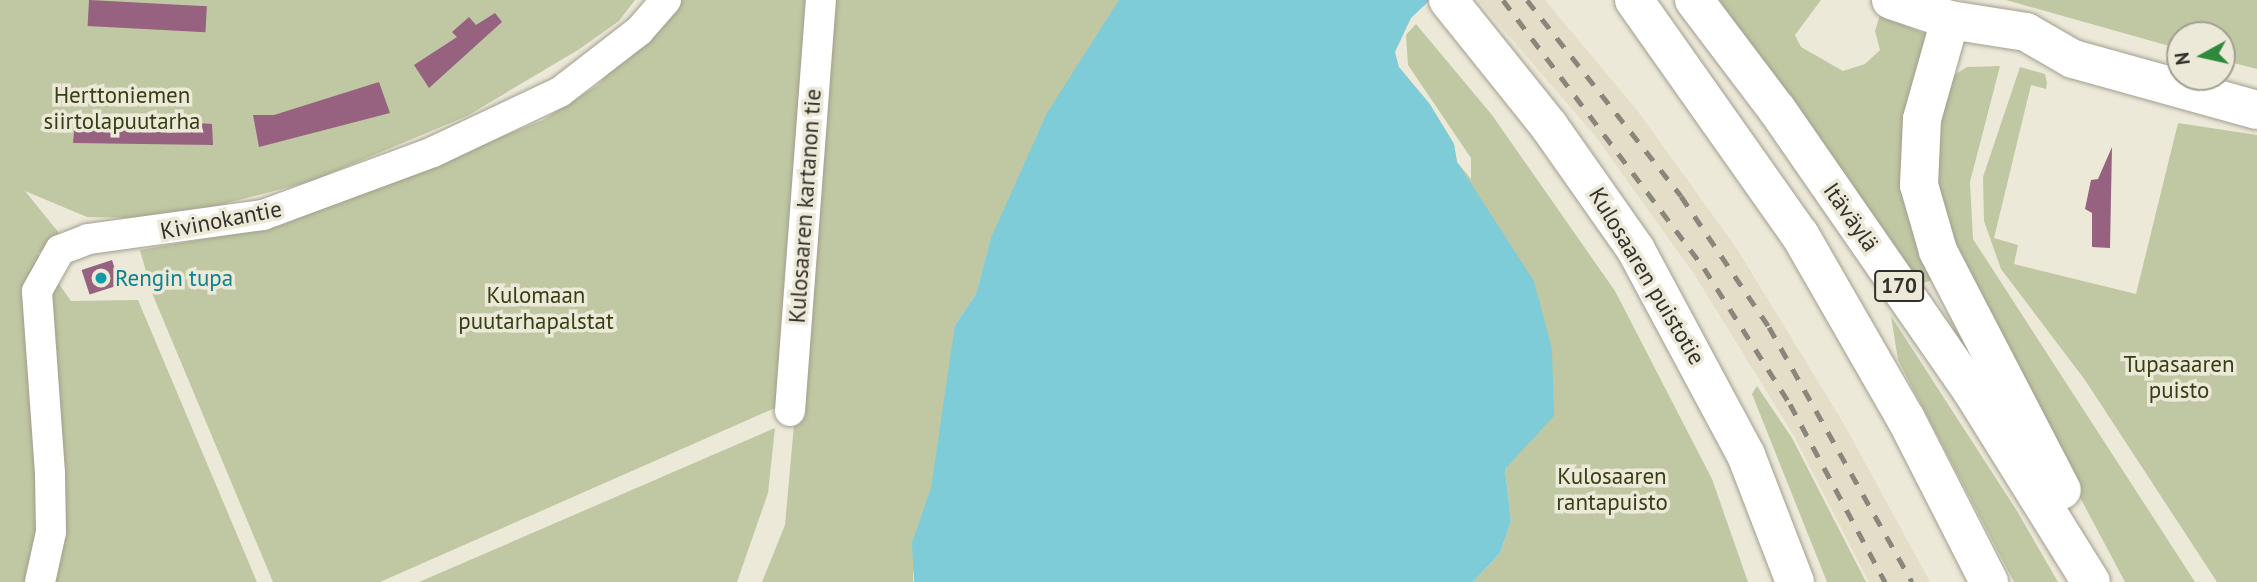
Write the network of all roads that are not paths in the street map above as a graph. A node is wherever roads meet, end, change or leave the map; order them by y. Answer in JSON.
{"nodes":[{"id":1,"x":666,"y":0,"type":"edge"},
{"id":2,"x":821,"y":0,"type":"edge"},
{"id":3,"x":1448,"y":0,"type":"edge"},
{"id":4,"x":1634,"y":0,"type":"edge"},
{"id":5,"x":1694,"y":0,"type":"edge"},
{"id":6,"x":1891,"y":0,"type":"edge"},
{"id":7,"x":1950,"y":20,"type":"junction"},
{"id":8,"x":2257,"y":110,"type":"edge"},
{"id":9,"x":790,"y":411,"type":"dead end"},
{"id":10,"x":40,"y":582,"type":"edge"},
{"id":11,"x":1795,"y":582,"type":"edge"},
{"id":12,"x":1989,"y":582,"type":"edge"},
{"id":13,"x":2091,"y":582,"type":"edge"},
{"id":14,"x":2108,"y":582,"type":"edge"}],
"edges":[{"from":1,"to":10,"type":"street","name":"Kivinokantie"},
{"from":2,"to":9,"type":"street","name":"Kulosaaren kartanon tie"},
{"from":3,"to":11,"type":"main road","name":"Kulosaaren puistotie"},
{"from":4,"to":12,"type":"main road","number":"170"},
{"from":5,"to":13,"type":"main road","name":"Itäväylä","number":"170"},
{"from":6,"to":7,"type":"main road"},
{"from":7,"to":8,"type":"main road"},
{"from":7,"to":14,"type":"main road"}]}
